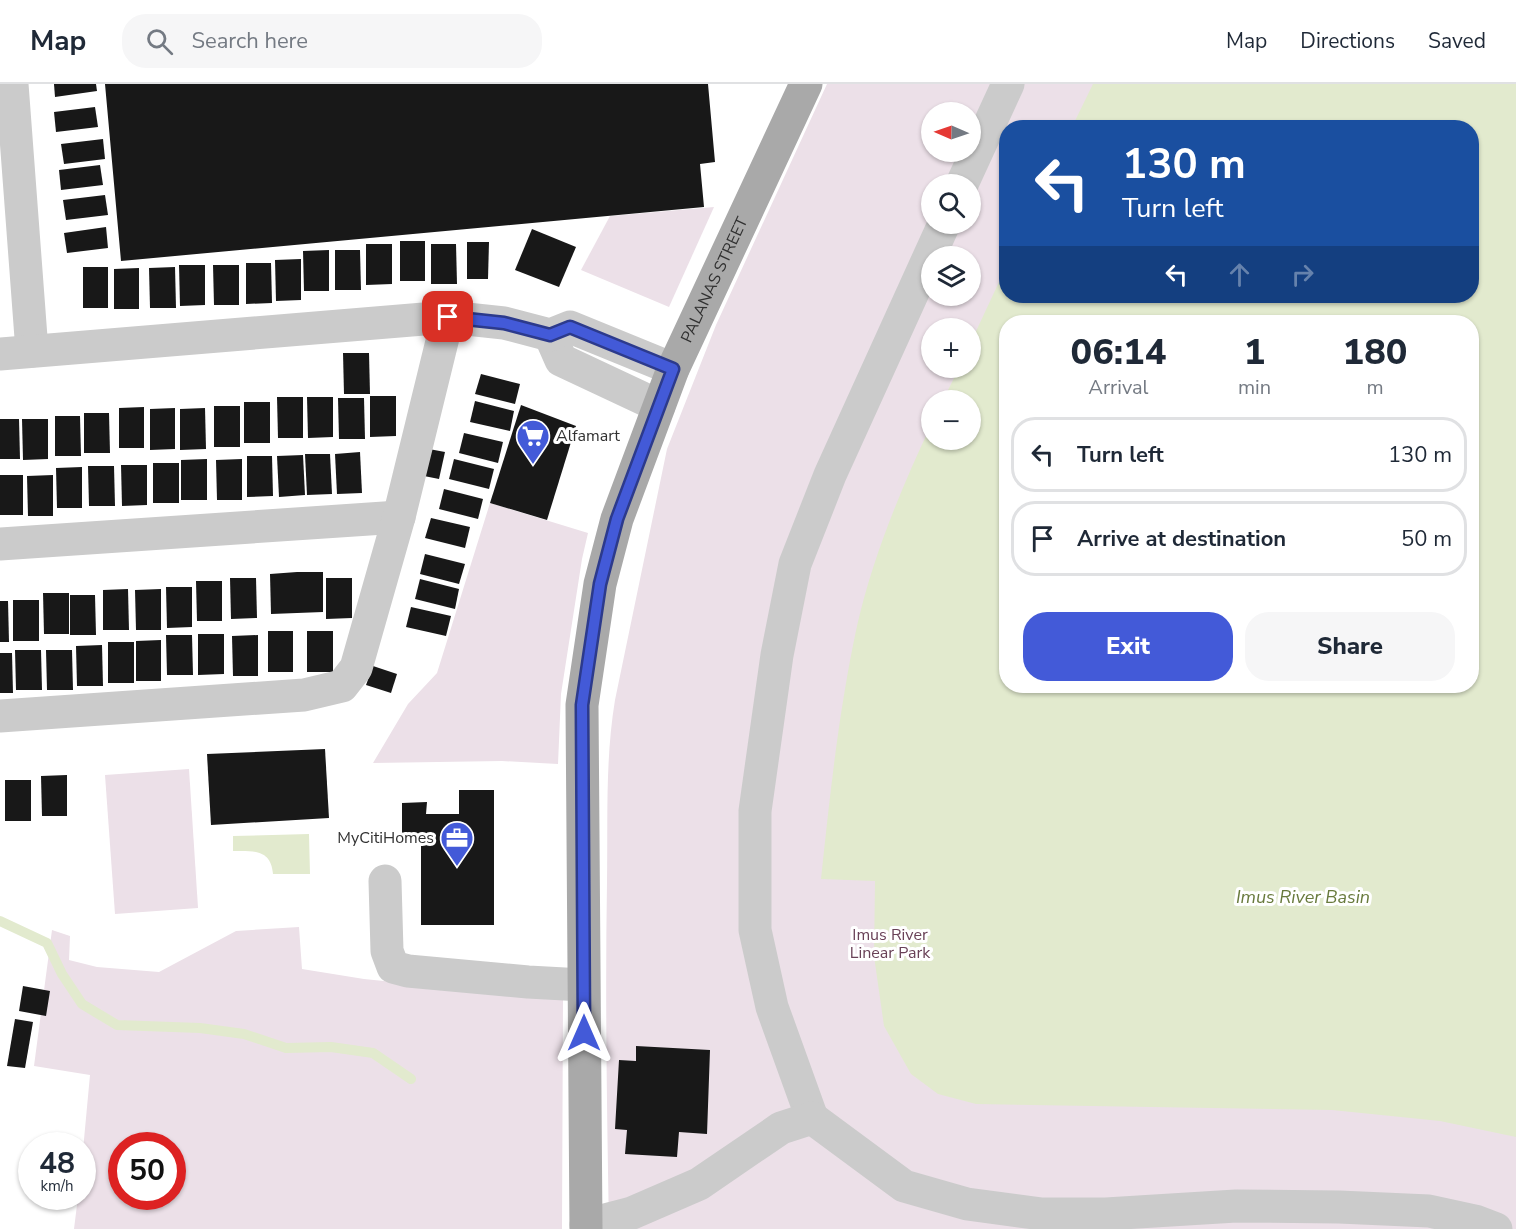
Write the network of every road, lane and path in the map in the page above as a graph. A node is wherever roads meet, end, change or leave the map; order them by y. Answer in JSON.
{"nodes":[{"id":1,"x":12,"y":84,"type":"edge"},
{"id":2,"x":806,"y":84,"type":"edge"},
{"id":3,"x":1008,"y":84,"type":"edge"},
{"id":4,"x":9,"y":174,"type":"edge"},
{"id":5,"x":967,"y":174,"type":"edge"},
{"id":6,"x":939,"y":234,"type":"edge"},
{"id":7,"x":448,"y":317,"type":"junction"},
{"id":8,"x":550,"y":335,"type":"junction"},
{"id":9,"x":32,"y":351,"type":"junction"},
{"id":10,"x":0,"y":354,"type":"edge"},
{"id":11,"x":673,"y":369,"type":"junction"},
{"id":12,"x":659,"y":406,"type":"junction"},
{"id":13,"x":399,"y":517,"type":"junction"},
{"id":14,"x":0,"y":544,"type":"edge"},
{"id":15,"x":0,"y":716,"type":"edge"},
{"id":16,"x":385,"y":881,"type":"dead end"},
{"id":17,"x":583,"y":985,"type":"junction"},
{"id":18,"x":813,"y":1118,"type":"junction"},
{"id":19,"x":586,"y":1227,"type":"edge"},
{"id":20,"x":1496,"y":1229,"type":"edge"}],
"edges":[{"from":1,"to":4,"type":"street"},
{"from":2,"to":11,"type":"main road","name":"PALANAS STREET"},
{"from":3,"to":5,"type":"street"},
{"from":4,"to":9,"type":"street"},
{"from":6,"to":18,"type":"street"},
{"from":7,"to":8,"type":"street"},
{"from":7,"to":9,"type":"street"},
{"from":7,"to":13,"type":"street"},
{"from":8,"to":11,"type":"street"},
{"from":8,"to":12,"type":"street"},
{"from":9,"to":10,"type":"street"},
{"from":11,"to":12,"type":"main road","name":"PALANAS STREET"},
{"from":12,"to":17,"type":"main road","name":"PALANAS STREET"},
{"from":13,"to":14,"type":"street"},
{"from":13,"to":15,"type":"street"},
{"from":16,"to":17,"type":"street"},
{"from":17,"to":19,"type":"main road","name":"PALANAS STREET"},
{"from":18,"to":19,"type":"street"},
{"from":18,"to":20,"type":"street"}]}
